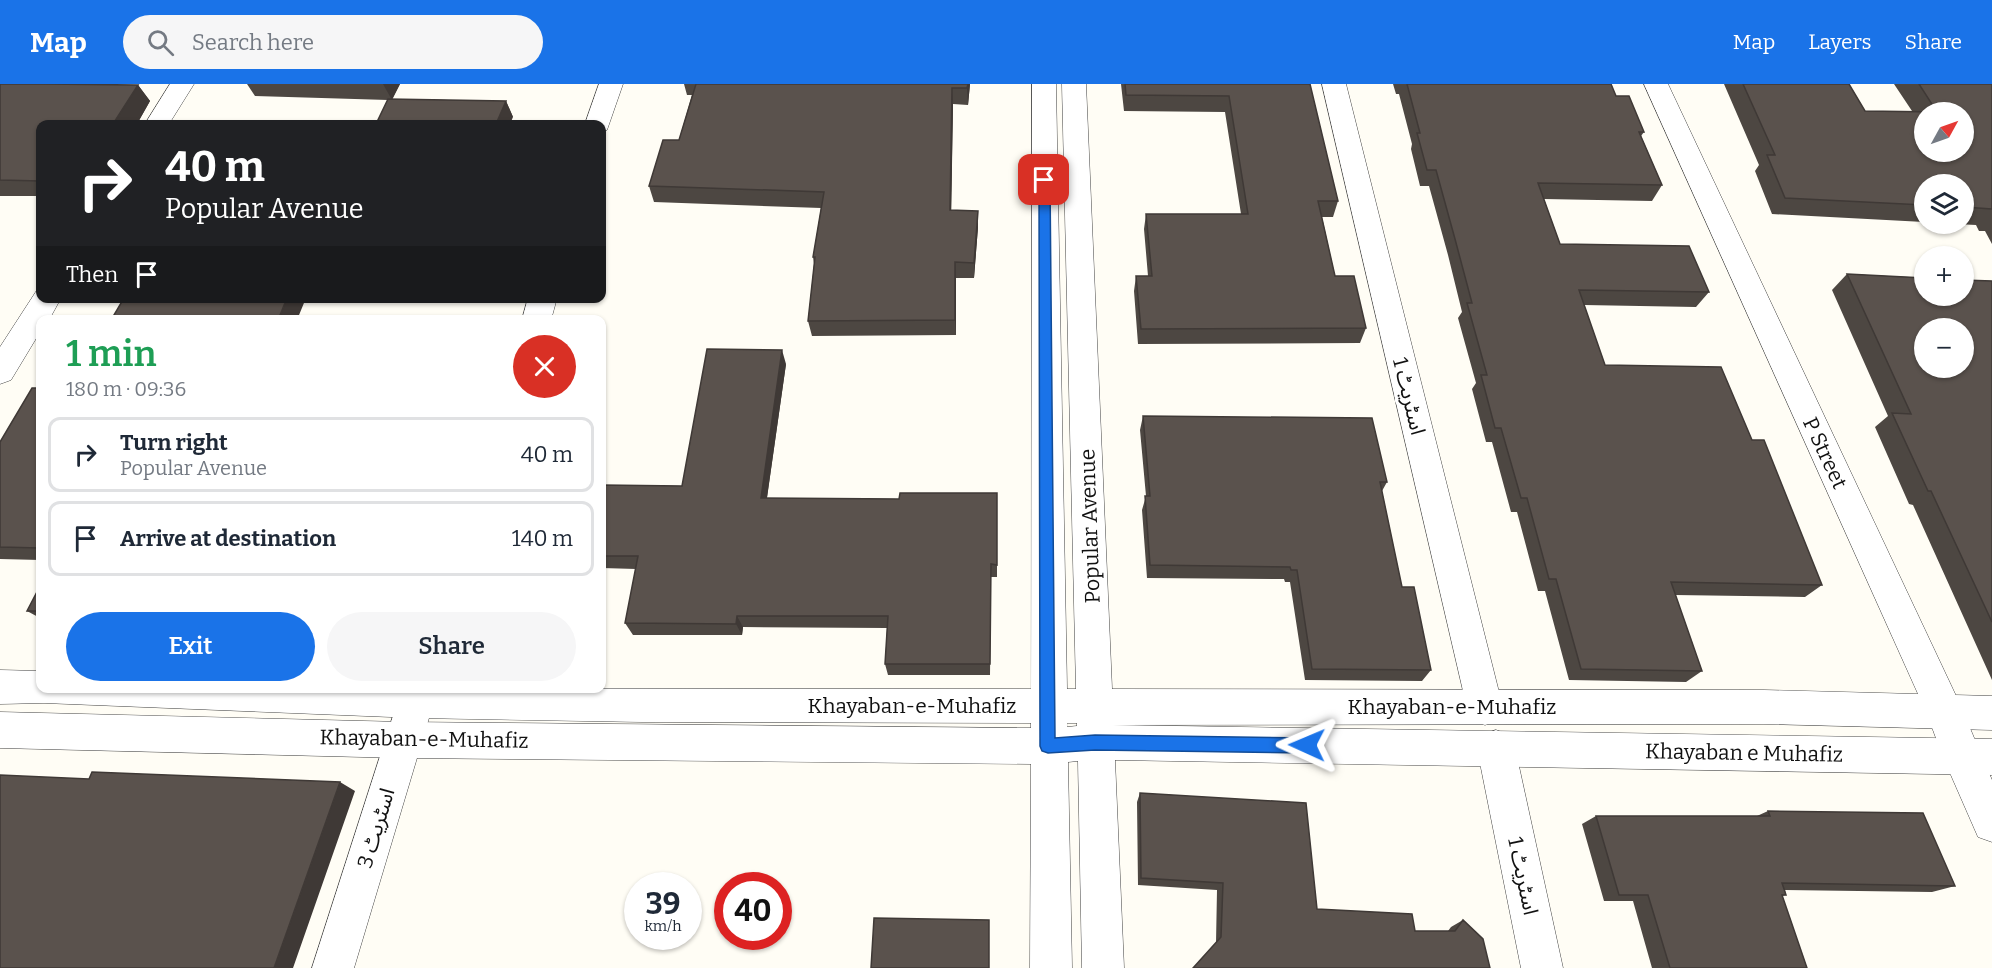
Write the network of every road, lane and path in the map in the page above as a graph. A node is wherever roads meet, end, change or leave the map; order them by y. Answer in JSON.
{"nodes":[{"id":1,"x":182,"y":84,"type":"edge"},
{"id":2,"x":611,"y":84,"type":"edge"},
{"id":3,"x":1044,"y":84,"type":"edge"},
{"id":4,"x":1074,"y":84,"type":"edge"},
{"id":5,"x":1334,"y":84,"type":"edge"},
{"id":6,"x":1656,"y":84,"type":"edge"},
{"id":7,"x":160,"y":120,"type":"edge"},
{"id":8,"x":599,"y":120,"type":"edge"},
{"id":9,"x":36,"y":315,"type":"edge"},
{"id":10,"x":0,"y":372,"type":"edge"},
{"id":11,"x":0,"y":687,"type":"edge"},
{"id":12,"x":36,"y":688,"type":"edge"},
{"id":13,"x":313,"y":693,"type":"edge"},
{"id":14,"x":418,"y":695,"type":"edge"},
{"id":15,"x":1096,"y":706,"type":"junction"},
{"id":16,"x":1048,"y":707,"type":"junction"},
{"id":17,"x":1485,"y":708,"type":"junction"},
{"id":18,"x":1945,"y":712,"type":"junction"},
{"id":19,"x":1992,"y":713,"type":"edge"},
{"id":20,"x":0,"y":730,"type":"edge"},
{"id":21,"x":403,"y":740,"type":"junction"},
{"id":22,"x":1095,"y":742,"type":"junction"},
{"id":23,"x":1048,"y":746,"type":"junction"},
{"id":24,"x":1496,"y":748,"type":"junction"},
{"id":25,"x":1977,"y":757,"type":"edge"},
{"id":26,"x":1992,"y":823,"type":"edge"},
{"id":27,"x":333,"y":968,"type":"edge"},
{"id":28,"x":1051,"y":968,"type":"edge"},
{"id":29,"x":1103,"y":968,"type":"edge"},
{"id":30,"x":1542,"y":968,"type":"edge"}],
"edges":[{"from":1,"to":7,"type":"street"},
{"from":2,"to":8,"type":"street"},
{"from":3,"to":16,"type":"street","name":"Popular Avenue"},
{"from":4,"to":15,"type":"street","name":"Popular Avenue"},
{"from":5,"to":17,"type":"street","name":"اسٹریٹ 1"},
{"from":6,"to":18,"type":"street","name":"P Street"},
{"from":9,"to":10,"type":"street"},
{"from":11,"to":12,"type":"street"},
{"from":13,"to":14,"type":"street","name":"Khayaban-e-Muhafiz"},
{"from":14,"to":16,"type":"street","name":"Khayaban-e-Muhafiz"},
{"from":14,"to":21,"type":"street","name":"اسٹریٹ 3"},
{"from":15,"to":16,"type":"street","name":"Khayaban-e-Muhafiz"},
{"from":15,"to":17,"type":"street","name":"Khayaban-e-Muhafiz"},
{"from":15,"to":22,"type":"street","name":"Popular Avenue"},
{"from":16,"to":23,"type":"street","name":"Popular Avenue"},
{"from":17,"to":18,"type":"street","name":"Khayaban-e-Muhafiz"},
{"from":18,"to":19,"type":"street","name":"Khayaban-e-Muhafiz"},
{"from":18,"to":25,"type":"street","name":"P Street"},
{"from":20,"to":21,"type":"street","name":"Khayaban-e-Muhafiz"},
{"from":21,"to":23,"type":"street","name":"Khayaban-e-Muhafiz"},
{"from":21,"to":27,"type":"street","name":"اسٹریٹ 3"},
{"from":22,"to":23,"type":"street","name":"Khayaban-e-Muhafiz"},
{"from":22,"to":24,"type":"street","name":"Khayaban-e-Muhafiz"},
{"from":22,"to":29,"type":"street","name":"Popular Avenue"},
{"from":23,"to":28,"type":"street","name":"Popular Avenue"},
{"from":24,"to":25,"type":"street","name":"Khayaban e Muhafiz"},
{"from":24,"to":30,"type":"street","name":"اسٹریٹ 1"},
{"from":25,"to":26,"type":"street","name":"P Street"}]}
